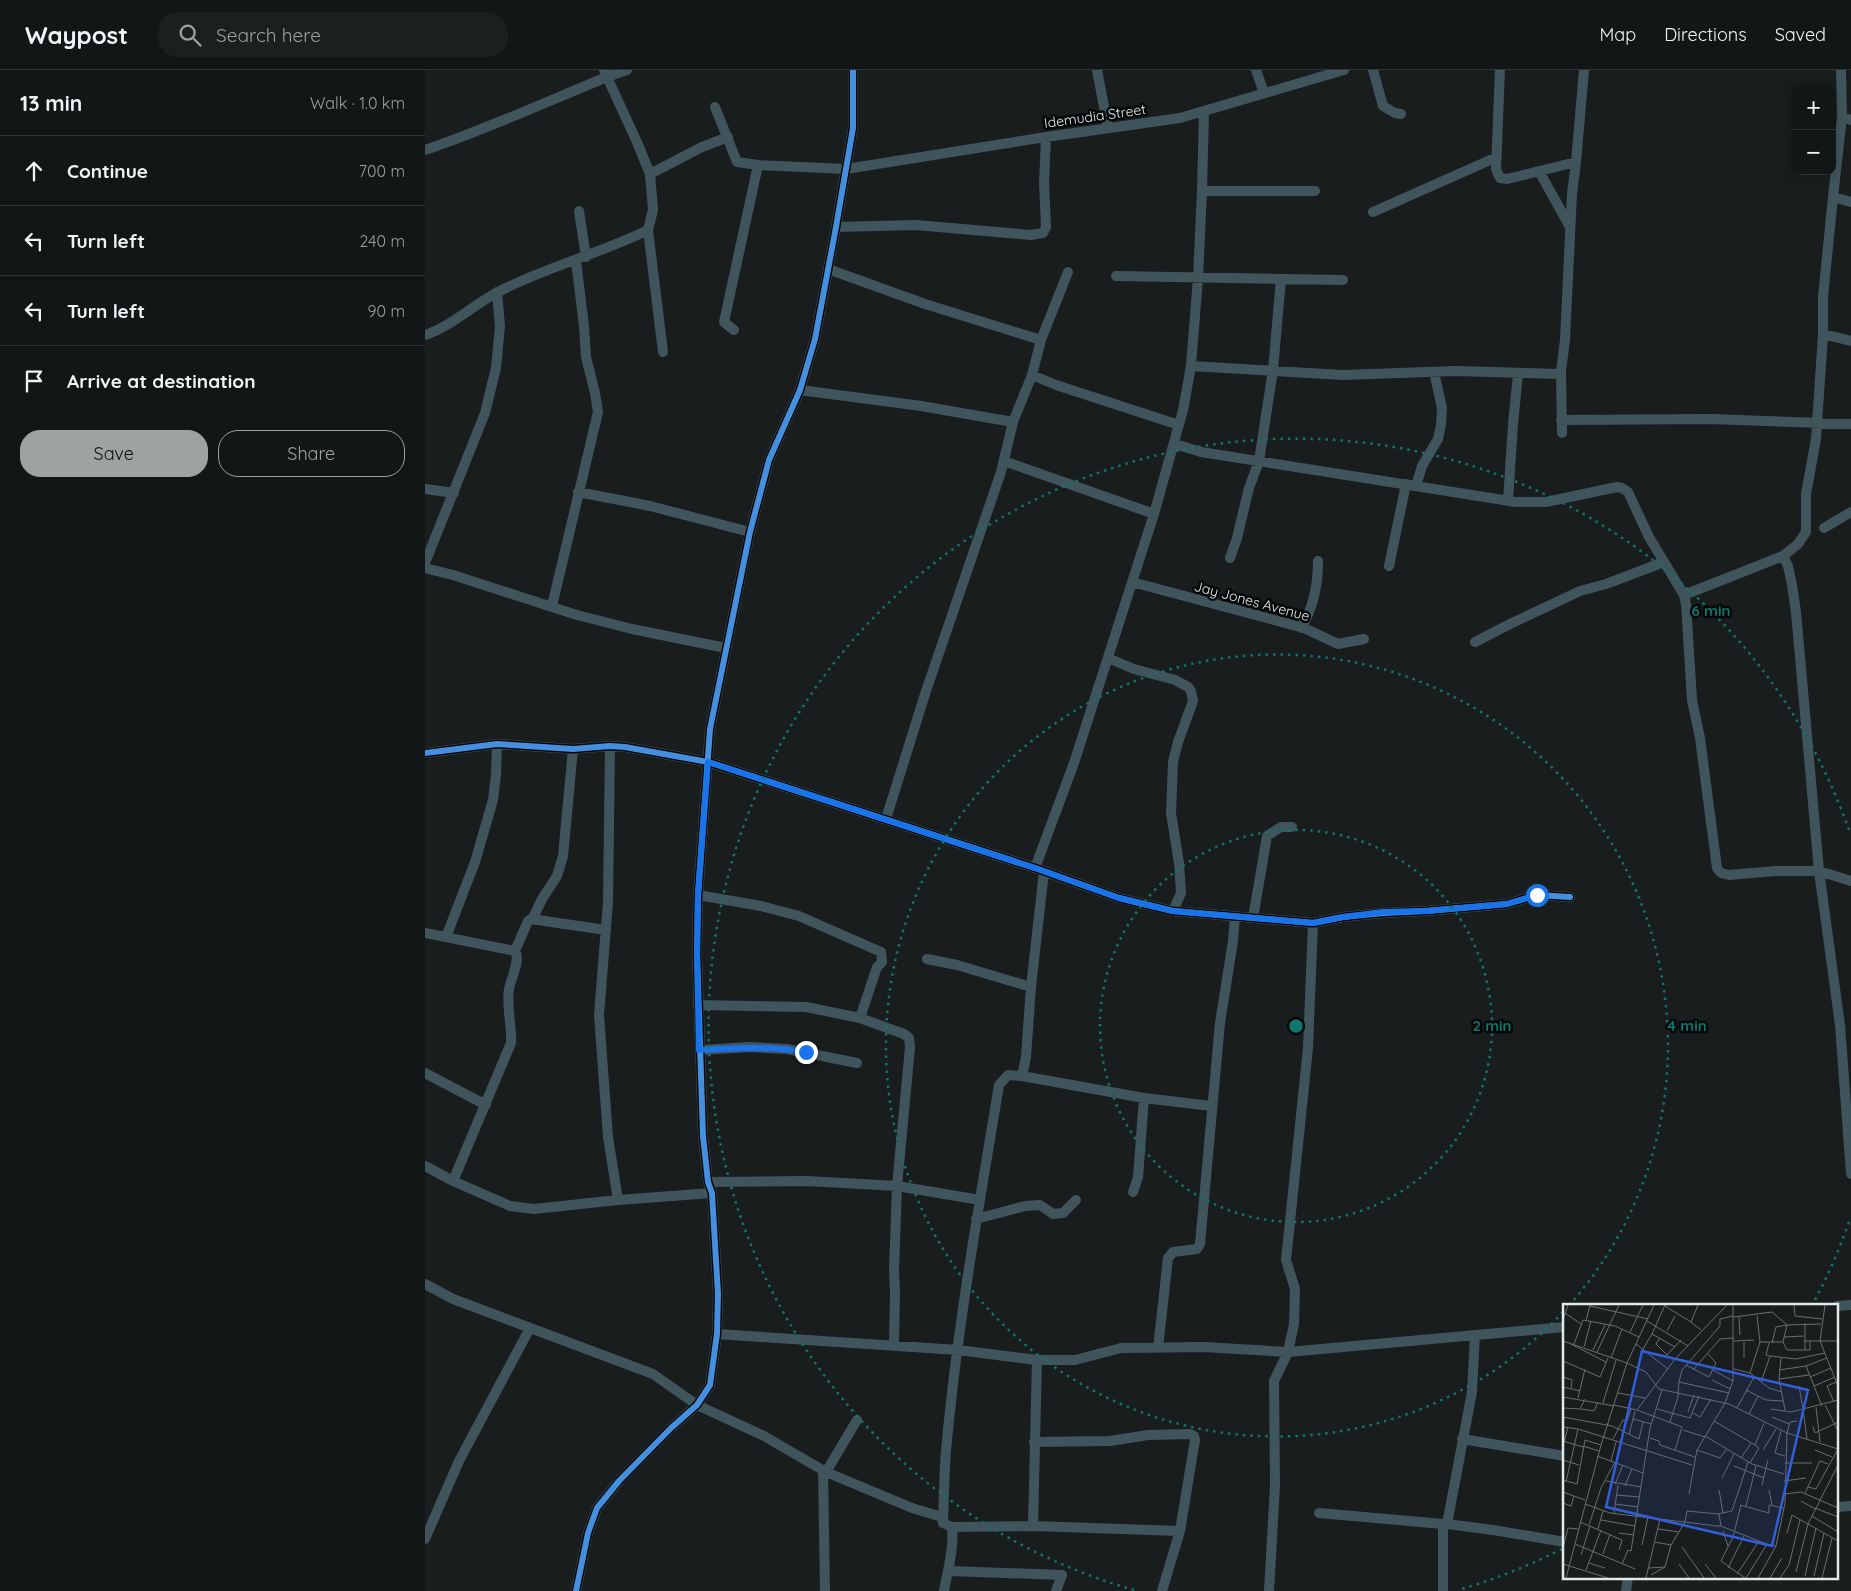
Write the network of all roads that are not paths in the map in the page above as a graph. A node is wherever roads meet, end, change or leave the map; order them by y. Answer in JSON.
{"nodes":[{"id":1,"x":627,"y":70,"type":"edge"},
{"id":2,"x":853,"y":70,"type":"edge"},
{"id":3,"x":1097,"y":70,"type":"edge"},
{"id":4,"x":1257,"y":70,"type":"edge"},
{"id":5,"x":1344,"y":70,"type":"edge"},
{"id":6,"x":1373,"y":70,"type":"edge"},
{"id":7,"x":1500,"y":70,"type":"edge"},
{"id":8,"x":1584,"y":70,"type":"edge"},
{"id":9,"x":1841,"y":70,"type":"edge"},
{"id":10,"x":606,"y":74,"type":"edge"},
{"id":11,"x":1264,"y":93,"type":"junction"},
{"id":12,"x":715,"y":108,"type":"dead end"},
{"id":13,"x":1203,"y":112,"type":"junction"},
{"id":14,"x":1401,"y":114,"type":"dead end"},
{"id":15,"x":1846,"y":118,"type":"edge"},
{"id":16,"x":1108,"y":128,"type":"junction"},
{"id":17,"x":728,"y":136,"type":"junction"},
{"id":18,"x":1046,"y":137,"type":"junction"},
{"id":19,"x":425,"y":150,"type":"edge"},
{"id":20,"x":1497,"y":157,"type":"junction"},
{"id":21,"x":1576,"y":162,"type":"junction"},
{"id":22,"x":758,"y":165,"type":"junction"},
{"id":23,"x":846,"y":168,"type":"junction"},
{"id":24,"x":1539,"y":172,"type":"junction"},
{"id":25,"x":650,"y":174,"type":"junction"},
{"id":26,"x":1202,"y":191,"type":"junction"},
{"id":27,"x":1315,"y":191,"type":"dead end"},
{"id":28,"x":1833,"y":197,"type":"junction"},
{"id":29,"x":1851,"y":202,"type":"edge"},
{"id":30,"x":579,"y":211,"type":"dead end"},
{"id":31,"x":1373,"y":212,"type":"dead end"},
{"id":32,"x":836,"y":226,"type":"junction"},
{"id":33,"x":1570,"y":228,"type":"junction"},
{"id":34,"x":648,"y":230,"type":"junction"},
{"id":35,"x":586,"y":257,"type":"junction"},
{"id":36,"x":576,"y":260,"type":"junction"},
{"id":37,"x":828,"y":269,"type":"junction"},
{"id":38,"x":1068,"y":272,"type":"dead end"},
{"id":39,"x":1116,"y":276,"type":"dead end"},
{"id":40,"x":1198,"y":278,"type":"junction"},
{"id":41,"x":1281,"y":279,"type":"junction"},
{"id":42,"x":1343,"y":280,"type":"dead end"},
{"id":43,"x":497,"y":292,"type":"junction"},
{"id":44,"x":734,"y":330,"type":"dead end"},
{"id":45,"x":1823,"y":334,"type":"junction"},
{"id":46,"x":425,"y":335,"type":"edge"},
{"id":47,"x":1041,"y":340,"type":"junction"},
{"id":48,"x":1851,"y":341,"type":"edge"},
{"id":49,"x":663,"y":352,"type":"dead end"},
{"id":50,"x":1191,"y":366,"type":"junction"},
{"id":51,"x":1273,"y":370,"type":"junction"},
{"id":52,"x":1434,"y":372,"type":"junction"},
{"id":53,"x":1518,"y":374,"type":"junction"},
{"id":54,"x":1561,"y":374,"type":"junction"},
{"id":55,"x":1032,"y":375,"type":"junction"},
{"id":56,"x":800,"y":390,"type":"junction"},
{"id":57,"x":1561,"y":420,"type":"junction"},
{"id":58,"x":1013,"y":422,"type":"junction"},
{"id":59,"x":1817,"y":423,"type":"junction"},
{"id":60,"x":1851,"y":424,"type":"edge"},
{"id":61,"x":1179,"y":425,"type":"junction"},
{"id":62,"x":1562,"y":433,"type":"dead end"},
{"id":63,"x":1175,"y":444,"type":"junction"},
{"id":64,"x":1259,"y":460,"type":"junction"},
{"id":65,"x":1004,"y":461,"type":"junction"},
{"id":66,"x":1411,"y":485,"type":"junction"},
{"id":67,"x":425,"y":489,"type":"edge"},
{"id":68,"x":578,"y":492,"type":"junction"},
{"id":69,"x":454,"y":493,"type":"junction"},
{"id":70,"x":1507,"y":501,"type":"junction"},
{"id":71,"x":1851,"y":512,"type":"edge"},
{"id":72,"x":1154,"y":514,"type":"junction"},
{"id":73,"x":1823,"y":528,"type":"dead end"},
{"id":74,"x":750,"y":532,"type":"junction"},
{"id":75,"x":1783,"y":556,"type":"junction"},
{"id":76,"x":1230,"y":558,"type":"dead end"},
{"id":77,"x":1318,"y":561,"type":"dead end"},
{"id":78,"x":1664,"y":562,"type":"junction"},
{"id":79,"x":425,"y":563,"type":"edge"},
{"id":80,"x":1389,"y":566,"type":"dead end"},
{"id":81,"x":425,"y":568,"type":"edge"},
{"id":82,"x":1133,"y":582,"type":"junction"},
{"id":83,"x":1684,"y":595,"type":"junction"},
{"id":84,"x":551,"y":606,"type":"junction"},
{"id":85,"x":1301,"y":628,"type":"junction"},
{"id":86,"x":1364,"y":639,"type":"dead end"},
{"id":87,"x":1475,"y":642,"type":"dead end"},
{"id":88,"x":726,"y":648,"type":"junction"},
{"id":89,"x":1108,"y":658,"type":"junction"},
{"id":90,"x":497,"y":744,"type":"junction"},
{"id":91,"x":610,"y":746,"type":"junction"},
{"id":92,"x":573,"y":749,"type":"junction"},
{"id":93,"x":425,"y":753,"type":"edge"},
{"id":94,"x":708,"y":762,"type":"junction"},
{"id":95,"x":886,"y":819,"type":"junction"},
{"id":96,"x":1292,"y":827,"type":"dead end"},
{"id":97,"x":1040,"y":869,"type":"junction"},
{"id":98,"x":1819,"y":871,"type":"junction"},
{"id":99,"x":1851,"y":881,"type":"edge"},
{"id":100,"x":698,"y":895,"type":"junction"},
{"id":101,"x":1570,"y":897,"type":"dead end"},
{"id":102,"x":1173,"y":911,"type":"junction"},
{"id":103,"x":1235,"y":917,"type":"junction"},
{"id":104,"x":533,"y":918,"type":"junction"},
{"id":105,"x":1253,"y":918,"type":"junction"},
{"id":106,"x":1313,"y":923,"type":"junction"},
{"id":107,"x":606,"y":930,"type":"junction"},
{"id":108,"x":425,"y":933,"type":"edge"},
{"id":109,"x":446,"y":937,"type":"junction"},
{"id":110,"x":515,"y":951,"type":"junction"},
{"id":111,"x":927,"y":959,"type":"dead end"},
{"id":112,"x":1031,"y":987,"type":"junction"},
{"id":113,"x":699,"y":1005,"type":"junction"},
{"id":114,"x":860,"y":1018,"type":"junction"},
{"id":115,"x":699,"y":1050,"type":"junction"},
{"id":116,"x":857,"y":1063,"type":"dead end"},
{"id":117,"x":425,"y":1073,"type":"edge"},
{"id":118,"x":1022,"y":1076,"type":"junction"},
{"id":119,"x":1848,"y":1097,"type":"edge"},
{"id":120,"x":1144,"y":1098,"type":"junction"},
{"id":121,"x":486,"y":1105,"type":"junction"},
{"id":122,"x":1211,"y":1106,"type":"junction"},
{"id":123,"x":425,"y":1166,"type":"edge"},
{"id":124,"x":1851,"y":1174,"type":"edge"},
{"id":125,"x":453,"y":1181,"type":"junction"},
{"id":126,"x":707,"y":1182,"type":"junction"},
{"id":127,"x":897,"y":1186,"type":"junction"},
{"id":128,"x":1133,"y":1192,"type":"dead end"},
{"id":129,"x":712,"y":1193,"type":"junction"},
{"id":130,"x":618,"y":1200,"type":"junction"},
{"id":131,"x":980,"y":1200,"type":"junction"},
{"id":132,"x":1076,"y":1200,"type":"dead end"},
{"id":133,"x":976,"y":1219,"type":"junction"},
{"id":134,"x":425,"y":1284,"type":"edge"},
{"id":135,"x":1563,"y":1327,"type":"edge"},
{"id":136,"x":530,"y":1328,"type":"junction"},
{"id":137,"x":717,"y":1334,"type":"junction"},
{"id":138,"x":1475,"y":1335,"type":"junction"},
{"id":139,"x":894,"y":1345,"type":"junction"},
{"id":140,"x":1158,"y":1348,"type":"junction"},
{"id":141,"x":957,"y":1350,"type":"junction"},
{"id":142,"x":1288,"y":1352,"type":"junction"},
{"id":143,"x":1037,"y":1360,"type":"junction"},
{"id":144,"x":697,"y":1405,"type":"junction"},
{"id":145,"x":857,"y":1420,"type":"dead end"},
{"id":146,"x":1463,"y":1439,"type":"junction"},
{"id":147,"x":1034,"y":1442,"type":"junction"},
{"id":148,"x":1563,"y":1456,"type":"edge"},
{"id":149,"x":825,"y":1471,"type":"junction"},
{"id":150,"x":1319,"y":1513,"type":"dead end"},
{"id":151,"x":1445,"y":1524,"type":"junction"},
{"id":152,"x":947,"y":1525,"type":"junction"},
{"id":153,"x":1033,"y":1526,"type":"junction"},
{"id":154,"x":1180,"y":1531,"type":"junction"},
{"id":155,"x":425,"y":1539,"type":"edge"},
{"id":156,"x":1563,"y":1542,"type":"edge"},
{"id":157,"x":949,"y":1571,"type":"junction"},
{"id":158,"x":1628,"y":1578,"type":"edge"},
{"id":159,"x":576,"y":1591,"type":"edge"},
{"id":160,"x":825,"y":1591,"type":"edge"},
{"id":161,"x":944,"y":1591,"type":"edge"},
{"id":162,"x":1056,"y":1591,"type":"edge"},
{"id":163,"x":1162,"y":1591,"type":"edge"},
{"id":164,"x":1269,"y":1591,"type":"edge"},
{"id":165,"x":1443,"y":1591,"type":"edge"},
{"id":166,"x":1626,"y":1591,"type":"edge"}],
"edges":[{"from":1,"to":10,"type":"street"},
{"from":2,"to":23,"type":"street"},
{"from":3,"to":16,"type":"street"},
{"from":4,"to":11,"type":"street"},
{"from":5,"to":11,"type":"street","name":"Idemudia Street"},
{"from":6,"to":14,"type":"street"},
{"from":7,"to":20,"type":"street"},
{"from":8,"to":21,"type":"street"},
{"from":9,"to":15,"type":"street"},
{"from":10,"to":19,"type":"street"},
{"from":10,"to":25,"type":"street"},
{"from":11,"to":13,"type":"street","name":"Idemudia Street"},
{"from":12,"to":17,"type":"street"},
{"from":13,"to":16,"type":"street","name":"Idemudia Street"},
{"from":13,"to":26,"type":"street"},
{"from":15,"to":28,"type":"street"},
{"from":16,"to":18,"type":"street","name":"Idemudia Street"},
{"from":17,"to":22,"type":"street","name":"Idemudia Street"},
{"from":17,"to":25,"type":"street"},
{"from":18,"to":23,"type":"street","name":"Idemudia Street"},
{"from":18,"to":32,"type":"street"},
{"from":20,"to":24,"type":"street"},
{"from":20,"to":31,"type":"street"},
{"from":21,"to":24,"type":"street"},
{"from":21,"to":33,"type":"street"},
{"from":22,"to":23,"type":"street","name":"Idemudia Street"},
{"from":22,"to":44,"type":"street"},
{"from":23,"to":32,"type":"street"},
{"from":24,"to":33,"type":"street"},
{"from":25,"to":34,"type":"street"},
{"from":26,"to":27,"type":"street"},
{"from":26,"to":40,"type":"street"},
{"from":28,"to":29,"type":"street"},
{"from":28,"to":45,"type":"street"},
{"from":30,"to":35,"type":"street"},
{"from":32,"to":37,"type":"street"},
{"from":33,"to":54,"type":"street"},
{"from":34,"to":35,"type":"street"},
{"from":34,"to":49,"type":"street"},
{"from":35,"to":36,"type":"street"},
{"from":36,"to":43,"type":"street"},
{"from":36,"to":68,"type":"street"},
{"from":37,"to":47,"type":"street"},
{"from":37,"to":56,"type":"street"},
{"from":38,"to":47,"type":"street"},
{"from":39,"to":40,"type":"street"},
{"from":40,"to":41,"type":"street"},
{"from":40,"to":50,"type":"street"},
{"from":41,"to":42,"type":"street"},
{"from":41,"to":51,"type":"street"},
{"from":43,"to":46,"type":"street"},
{"from":43,"to":69,"type":"street"},
{"from":45,"to":48,"type":"street"},
{"from":45,"to":59,"type":"street"},
{"from":47,"to":55,"type":"street"},
{"from":50,"to":51,"type":"street"},
{"from":50,"to":61,"type":"street"},
{"from":51,"to":52,"type":"street"},
{"from":51,"to":64,"type":"street"},
{"from":52,"to":53,"type":"street"},
{"from":52,"to":66,"type":"street"},
{"from":53,"to":54,"type":"street"},
{"from":53,"to":70,"type":"street"},
{"from":54,"to":57,"type":"street"},
{"from":55,"to":58,"type":"street"},
{"from":55,"to":61,"type":"street"},
{"from":56,"to":58,"type":"street"},
{"from":56,"to":74,"type":"street"},
{"from":57,"to":59,"type":"street"},
{"from":57,"to":62,"type":"street"},
{"from":58,"to":65,"type":"street"},
{"from":59,"to":60,"type":"street"},
{"from":59,"to":75,"type":"street"},
{"from":61,"to":63,"type":"street"},
{"from":63,"to":64,"type":"street"},
{"from":63,"to":72,"type":"street"},
{"from":64,"to":66,"type":"street"},
{"from":64,"to":76,"type":"street"},
{"from":65,"to":72,"type":"street"},
{"from":65,"to":95,"type":"street"},
{"from":66,"to":70,"type":"street"},
{"from":66,"to":80,"type":"street"},
{"from":67,"to":69,"type":"street"},
{"from":68,"to":74,"type":"street"},
{"from":68,"to":84,"type":"street"},
{"from":69,"to":79,"type":"street"},
{"from":70,"to":78,"type":"street"},
{"from":71,"to":73,"type":"street"},
{"from":72,"to":82,"type":"street"},
{"from":74,"to":88,"type":"street"},
{"from":75,"to":83,"type":"street"},
{"from":75,"to":98,"type":"street"},
{"from":77,"to":85,"type":"street"},
{"from":78,"to":83,"type":"street"},
{"from":78,"to":87,"type":"street"},
{"from":81,"to":84,"type":"street"},
{"from":82,"to":85,"type":"street","name":"Jay Jones Avenue"},
{"from":82,"to":89,"type":"street"},
{"from":83,"to":98,"type":"street"},
{"from":84,"to":88,"type":"street"},
{"from":85,"to":86,"type":"street","name":"Jay Jones Avenue"},
{"from":88,"to":94,"type":"street"},
{"from":89,"to":97,"type":"street"},
{"from":89,"to":102,"type":"street"},
{"from":90,"to":92,"type":"street"},
{"from":90,"to":93,"type":"street"},
{"from":90,"to":109,"type":"street"},
{"from":91,"to":92,"type":"street"},
{"from":91,"to":94,"type":"street"},
{"from":91,"to":107,"type":"street"},
{"from":92,"to":104,"type":"street"},
{"from":94,"to":95,"type":"street"},
{"from":94,"to":100,"type":"street"},
{"from":95,"to":97,"type":"street"},
{"from":96,"to":105,"type":"street"},
{"from":97,"to":102,"type":"street"},
{"from":97,"to":112,"type":"street"},
{"from":98,"to":99,"type":"street"},
{"from":98,"to":119,"type":"street"},
{"from":100,"to":113,"type":"street"},
{"from":100,"to":114,"type":"street"},
{"from":101,"to":106,"type":"street"},
{"from":102,"to":103,"type":"street"},
{"from":103,"to":105,"type":"street"},
{"from":103,"to":122,"type":"street"},
{"from":104,"to":107,"type":"street"},
{"from":104,"to":110,"type":"street"},
{"from":105,"to":106,"type":"street"},
{"from":106,"to":142,"type":"street"},
{"from":107,"to":130,"type":"street"},
{"from":108,"to":109,"type":"street"},
{"from":109,"to":110,"type":"street"},
{"from":110,"to":121,"type":"street"},
{"from":111,"to":112,"type":"street"},
{"from":112,"to":118,"type":"street"},
{"from":113,"to":114,"type":"street"},
{"from":113,"to":115,"type":"street"},
{"from":114,"to":127,"type":"street"},
{"from":115,"to":116,"type":"street"},
{"from":115,"to":126,"type":"street"},
{"from":117,"to":121,"type":"street"},
{"from":118,"to":120,"type":"street"},
{"from":118,"to":131,"type":"street"},
{"from":119,"to":124,"type":"street"},
{"from":120,"to":122,"type":"street"},
{"from":120,"to":128,"type":"street"},
{"from":121,"to":125,"type":"street"},
{"from":122,"to":140,"type":"street"},
{"from":123,"to":125,"type":"street"},
{"from":125,"to":130,"type":"street"},
{"from":126,"to":127,"type":"street"},
{"from":126,"to":129,"type":"street"},
{"from":127,"to":131,"type":"street"},
{"from":127,"to":139,"type":"street"},
{"from":129,"to":130,"type":"street"},
{"from":129,"to":137,"type":"street"},
{"from":131,"to":133,"type":"street"},
{"from":132,"to":133,"type":"street"},
{"from":133,"to":141,"type":"street"},
{"from":134,"to":136,"type":"street"},
{"from":135,"to":138,"type":"street"},
{"from":136,"to":144,"type":"street"},
{"from":136,"to":155,"type":"street"},
{"from":137,"to":139,"type":"street"},
{"from":137,"to":144,"type":"street"},
{"from":138,"to":142,"type":"street"},
{"from":138,"to":146,"type":"street"},
{"from":139,"to":141,"type":"street"},
{"from":140,"to":142,"type":"street"},
{"from":140,"to":143,"type":"street"},
{"from":141,"to":143,"type":"street"},
{"from":141,"to":152,"type":"street"},
{"from":142,"to":164,"type":"street"},
{"from":143,"to":147,"type":"street"},
{"from":144,"to":149,"type":"street"},
{"from":144,"to":159,"type":"street"},
{"from":145,"to":149,"type":"street"},
{"from":146,"to":148,"type":"street"},
{"from":146,"to":151,"type":"street"},
{"from":147,"to":153,"type":"street"},
{"from":147,"to":154,"type":"street"},
{"from":149,"to":152,"type":"street"},
{"from":149,"to":160,"type":"street"},
{"from":150,"to":151,"type":"street"},
{"from":151,"to":156,"type":"street"},
{"from":151,"to":165,"type":"street"},
{"from":152,"to":153,"type":"street"},
{"from":152,"to":157,"type":"street"},
{"from":153,"to":154,"type":"street"},
{"from":154,"to":163,"type":"street"},
{"from":157,"to":161,"type":"street"},
{"from":157,"to":162,"type":"street"},
{"from":158,"to":166,"type":"street"}]}
